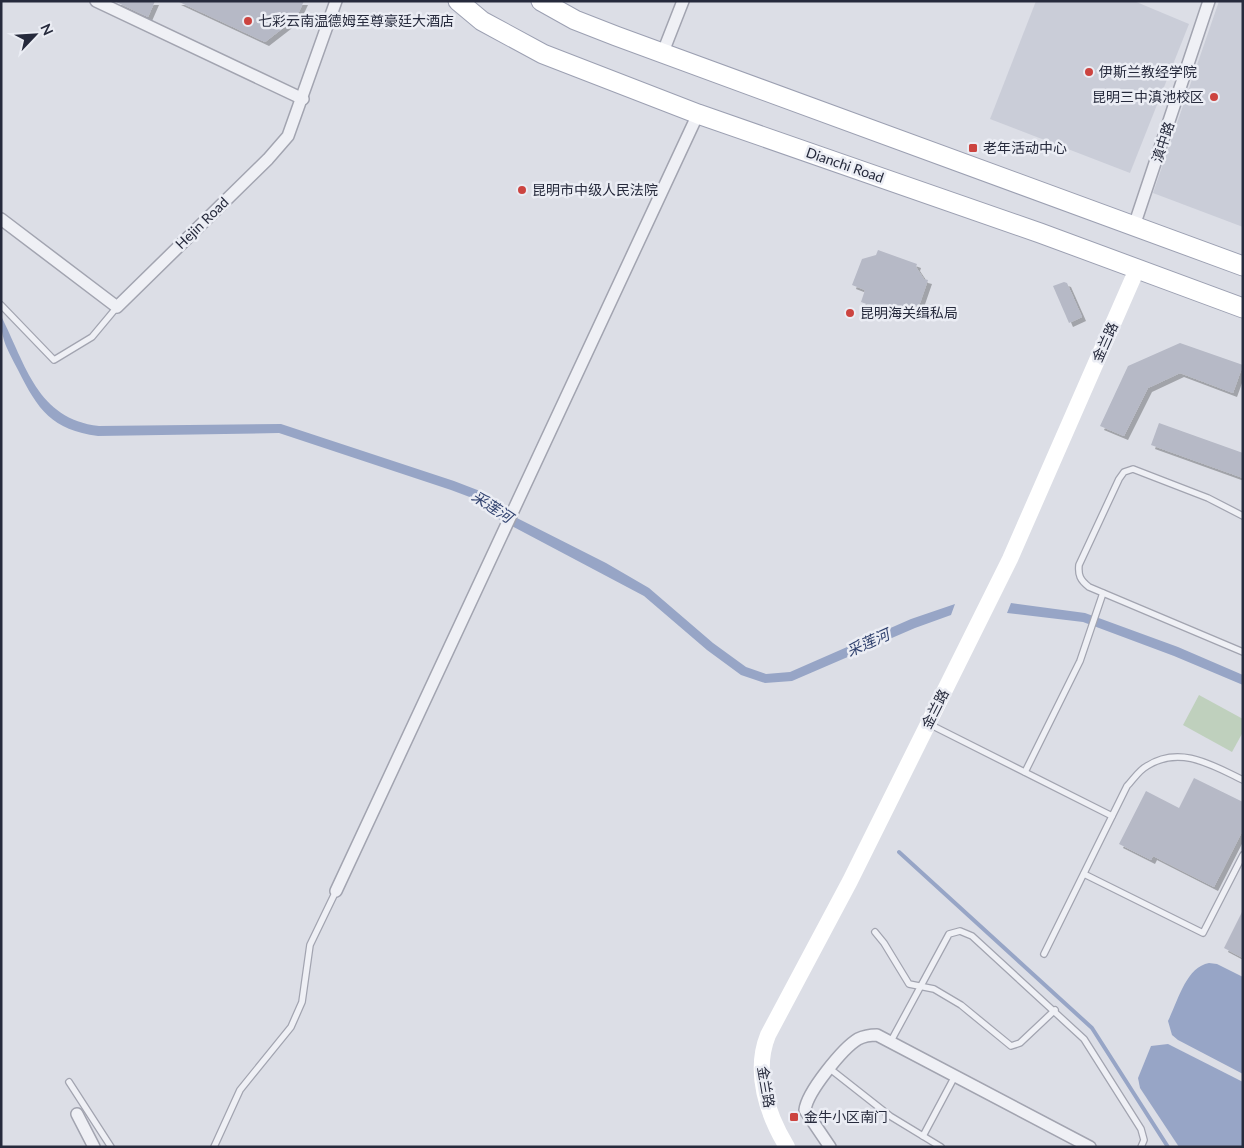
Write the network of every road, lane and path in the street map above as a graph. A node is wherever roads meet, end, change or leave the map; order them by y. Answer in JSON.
{"nodes":[{"id":1,"x":96,"y":1,"type":"edge"},
{"id":2,"x":336,"y":1,"type":"edge"},
{"id":3,"x":458,"y":1,"type":"edge"},
{"id":4,"x":542,"y":1,"type":"edge"},
{"id":5,"x":683,"y":1,"type":"edge"},
{"id":6,"x":1209,"y":1,"type":"edge"},
{"id":7,"x":663,"y":52,"type":"junction"},
{"id":8,"x":303,"y":99,"type":"junction"},
{"id":9,"x":698,"y":114,"type":"junction"},
{"id":10,"x":1,"y":220,"type":"edge"},
{"id":11,"x":1134,"y":226,"type":"junction"},
{"id":12,"x":1243,"y":266,"type":"edge"},
{"id":13,"x":1137,"y":269,"type":"junction"},
{"id":14,"x":1,"y":305,"type":"edge"},
{"id":15,"x":117,"y":308,"type":"junction"},
{"id":16,"x":1243,"y":308,"type":"edge"},
{"id":17,"x":1243,"y":516,"type":"edge"},
{"id":18,"x":1103,"y":593,"type":"junction"},
{"id":19,"x":1243,"y":652,"type":"edge"},
{"id":20,"x":927,"y":724,"type":"junction"},
{"id":21,"x":1025,"y":772,"type":"junction"},
{"id":22,"x":1243,"y":780,"type":"edge"},
{"id":23,"x":1112,"y":816,"type":"junction"},
{"id":24,"x":1243,"y":855,"type":"edge"},
{"id":25,"x":1084,"y":874,"type":"junction"},
{"id":26,"x":336,"y":891,"type":"joint"},
{"id":27,"x":875,"y":932,"type":"dead end"},
{"id":28,"x":1044,"y":954,"type":"dead end"},
{"id":29,"x":920,"y":988,"type":"junction"},
{"id":30,"x":1055,"y":1010,"type":"junction"},
{"id":31,"x":891,"y":1042,"type":"junction"},
{"id":32,"x":829,"y":1068,"type":"junction"},
{"id":33,"x":955,"y":1076,"type":"junction"},
{"id":34,"x":69,"y":1082,"type":"dead end"},
{"id":35,"x":77,"y":1114,"type":"dead end"},
{"id":36,"x":923,"y":1136,"type":"junction"},
{"id":37,"x":94,"y":1147,"type":"edge"},
{"id":38,"x":111,"y":1147,"type":"edge"},
{"id":39,"x":214,"y":1147,"type":"edge"},
{"id":40,"x":787,"y":1147,"type":"edge"},
{"id":41,"x":830,"y":1147,"type":"edge"},
{"id":42,"x":942,"y":1147,"type":"edge"},
{"id":43,"x":1090,"y":1147,"type":"edge"},
{"id":44,"x":1141,"y":1147,"type":"edge"}],
"edges":[{"from":1,"to":8,"type":"street"},
{"from":2,"to":8,"type":"street","name":"Hejin Road"},
{"from":3,"to":9,"type":"main road","name":"Dianchi Road"},
{"from":4,"to":7,"type":"main road"},
{"from":5,"to":7,"type":"street"},
{"from":6,"to":11,"type":"street","name":"滇中路"},
{"from":7,"to":11,"type":"main road"},
{"from":8,"to":15,"type":"street","name":"Hejin Road"},
{"from":9,"to":13,"type":"main road","name":"Dianchi Road"},
{"from":9,"to":26,"type":"street"},
{"from":10,"to":15,"type":"street"},
{"from":11,"to":12,"type":"main road"},
{"from":13,"to":16,"type":"main road","name":"Dianchi Road"},
{"from":13,"to":20,"type":"street","name":"金兰路"},
{"from":14,"to":15,"type":"lane"},
{"from":17,"to":18,"type":"lane"},
{"from":18,"to":19,"type":"lane"},
{"from":18,"to":21,"type":"lane"},
{"from":20,"to":21,"type":"lane"},
{"from":20,"to":40,"type":"street","name":"金兰路"},
{"from":21,"to":23,"type":"lane"},
{"from":22,"to":23,"type":"lane"},
{"from":23,"to":25,"type":"lane"},
{"from":24,"to":25,"type":"lane"},
{"from":25,"to":28,"type":"lane"},
{"from":26,"to":39,"type":"lane"},
{"from":27,"to":29,"type":"lane"},
{"from":29,"to":30,"type":"lane"},
{"from":29,"to":30,"type":"lane"},
{"from":29,"to":31,"type":"lane"},
{"from":30,"to":44,"type":"lane"},
{"from":31,"to":32,"type":"street"},
{"from":31,"to":33,"type":"street"},
{"from":32,"to":36,"type":"lane"},
{"from":32,"to":41,"type":"street"},
{"from":33,"to":36,"type":"lane"},
{"from":33,"to":43,"type":"street"},
{"from":34,"to":38,"type":"lane"},
{"from":35,"to":37,"type":"street"},
{"from":36,"to":42,"type":"lane"}]}
